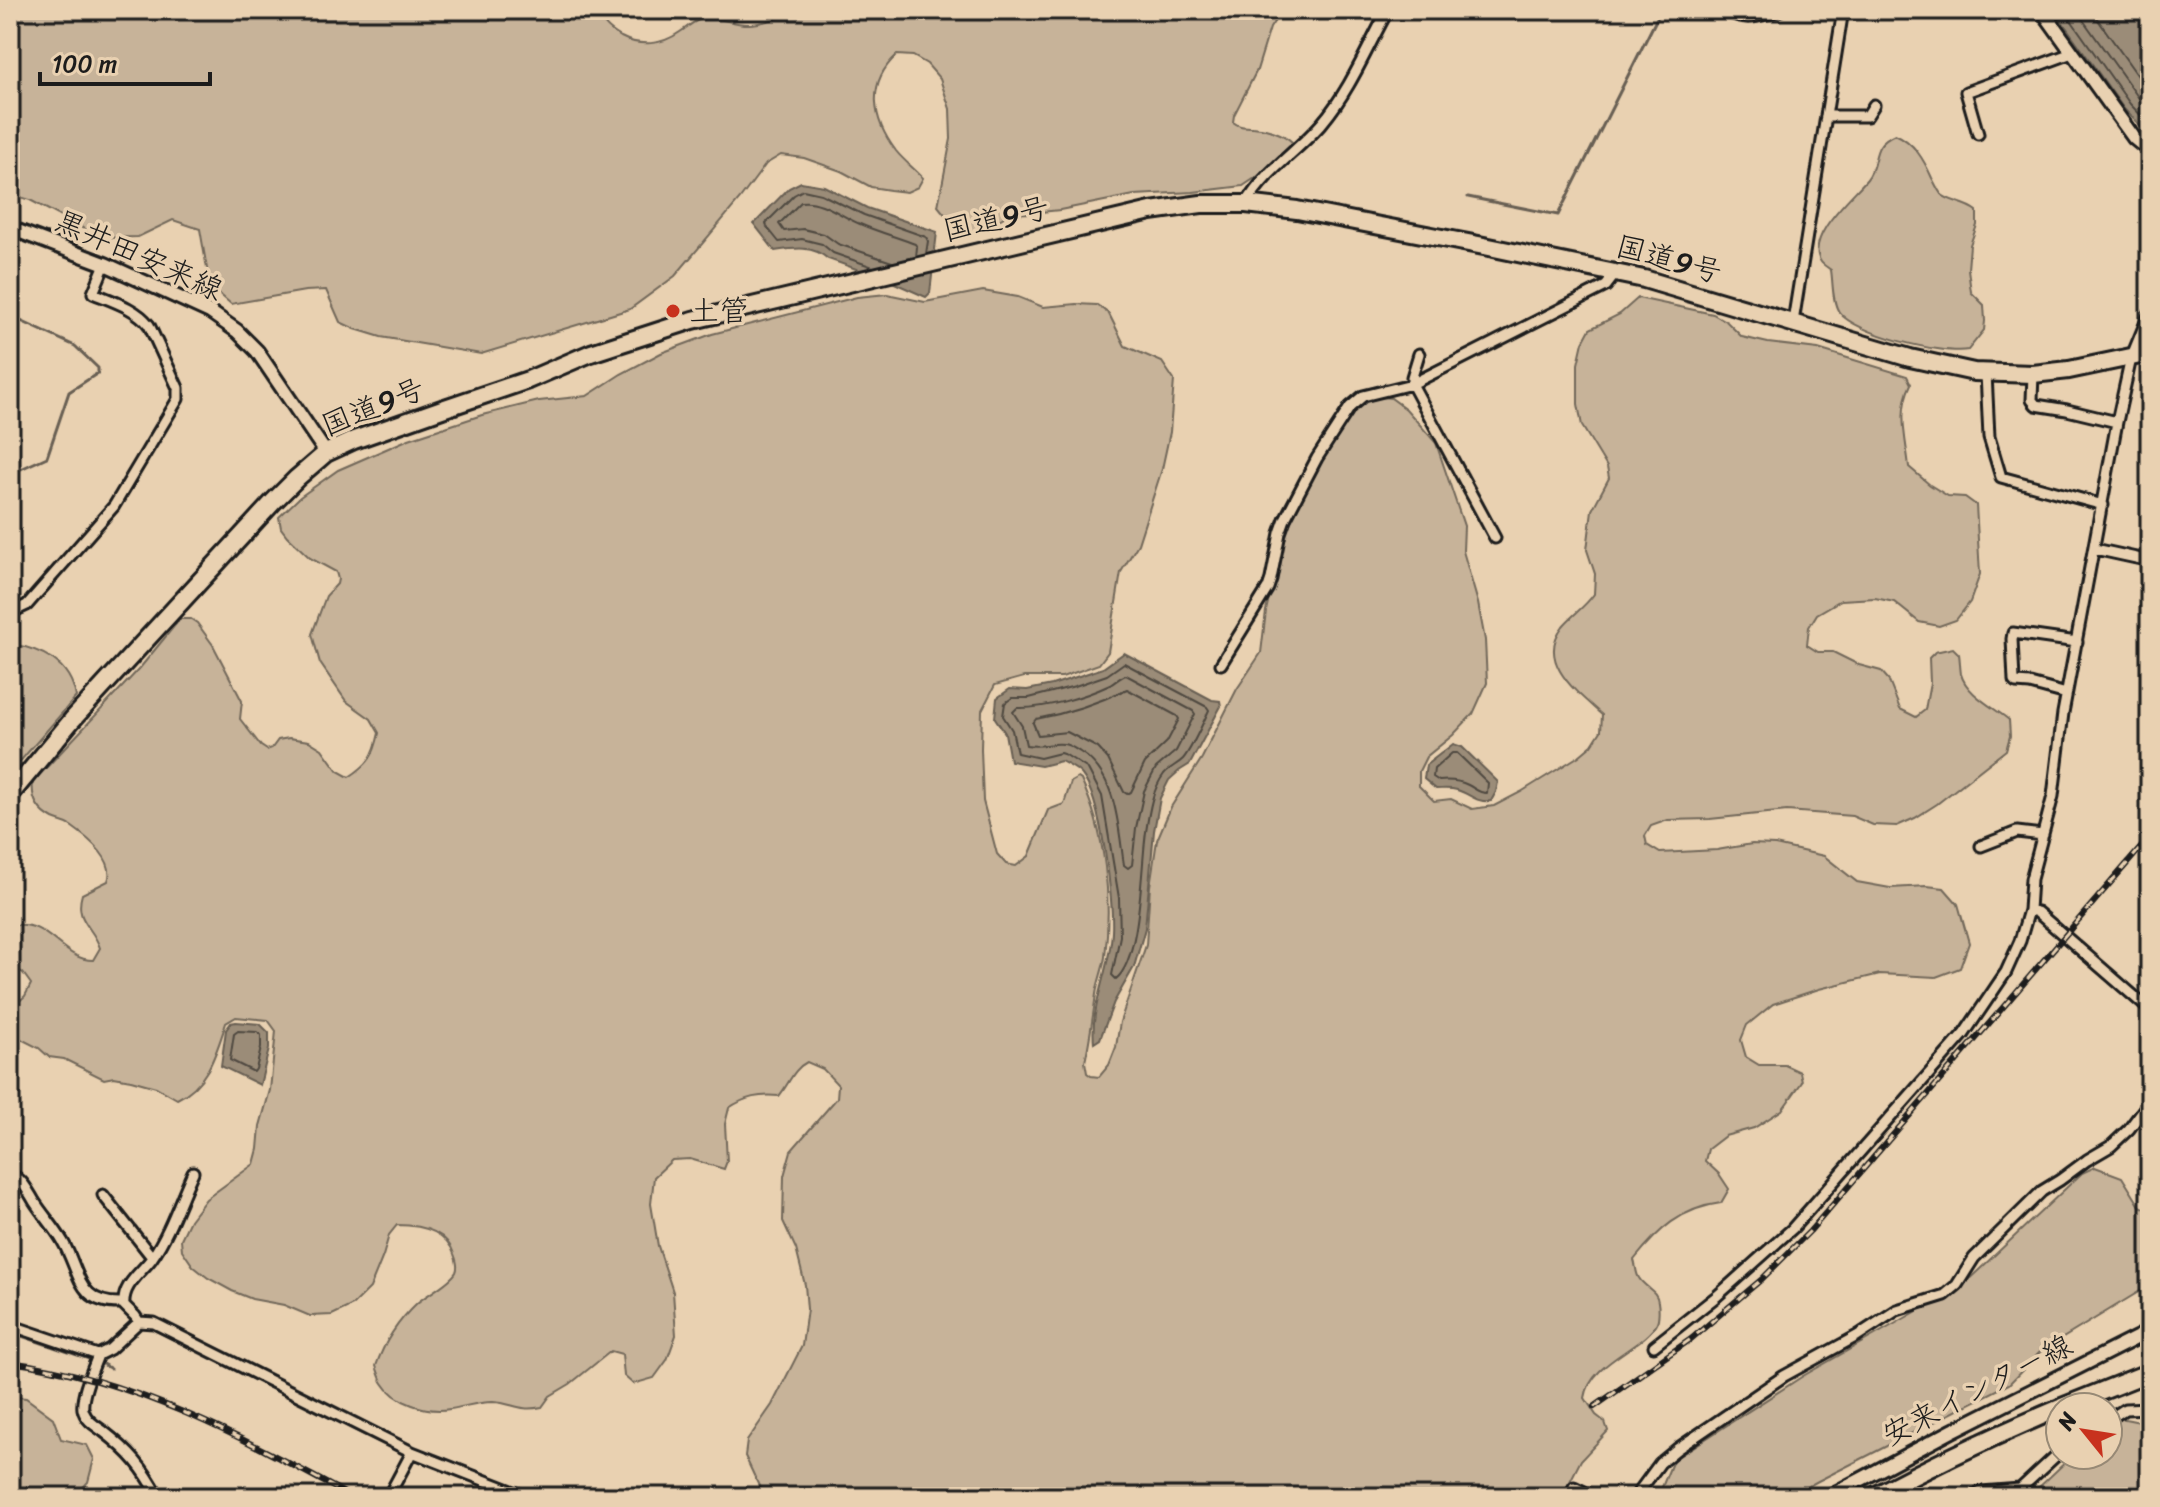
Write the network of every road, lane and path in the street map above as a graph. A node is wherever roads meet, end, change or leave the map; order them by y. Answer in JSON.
{"nodes":[{"id":1,"x":1388,"y":10,"type":"edge"},
{"id":2,"x":1723,"y":10,"type":"edge"},
{"id":3,"x":1780,"y":10,"type":"edge"},
{"id":4,"x":1843,"y":10,"type":"edge"},
{"id":5,"x":2042,"y":10,"type":"edge"},
{"id":6,"x":2072,"y":53,"type":"junction"},
{"id":7,"x":1874,"y":105,"type":"dead end"},
{"id":8,"x":1827,"y":116,"type":"junction"},
{"id":9,"x":1978,"y":134,"type":"dead end"},
{"id":10,"x":2150,"y":151,"type":"edge"},
{"id":11,"x":1246,"y":204,"type":"junction"},
{"id":12,"x":10,"y":228,"type":"edge"},
{"id":13,"x":105,"y":264,"type":"junction"},
{"id":14,"x":1616,"y":273,"type":"junction"},
{"id":15,"x":2150,"y":312,"type":"edge"},
{"id":16,"x":1793,"y":322,"type":"junction"},
{"id":17,"x":2150,"y":353,"type":"edge"},
{"id":18,"x":1419,"y":354,"type":"dead end"},
{"id":19,"x":2131,"y":358,"type":"junction"},
{"id":20,"x":1986,"y":373,"type":"junction"},
{"id":21,"x":2033,"y":374,"type":"junction"},
{"id":22,"x":1412,"y":384,"type":"junction"},
{"id":23,"x":2117,"y":422,"type":"junction"},
{"id":24,"x":326,"y":453,"type":"junction"},
{"id":25,"x":2103,"y":505,"type":"junction"},
{"id":26,"x":1495,"y":538,"type":"dead end"},
{"id":27,"x":2095,"y":549,"type":"junction"},
{"id":28,"x":2150,"y":561,"type":"edge"},
{"id":29,"x":10,"y":613,"type":"edge"},
{"id":30,"x":2077,"y":642,"type":"junction"},
{"id":31,"x":1221,"y":664,"type":"dead end"},
{"id":32,"x":2063,"y":693,"type":"dead end"},
{"id":33,"x":10,"y":795,"type":"edge"},
{"id":34,"x":2043,"y":835,"type":"junction"},
{"id":35,"x":1981,"y":846,"type":"dead end"},
{"id":36,"x":2029,"y":910,"type":"junction"},
{"id":37,"x":2150,"y":1010,"type":"edge"},
{"id":38,"x":2150,"y":1101,"type":"edge"},
{"id":39,"x":193,"y":1172,"type":"dead end"},
{"id":40,"x":10,"y":1174,"type":"edge"},
{"id":41,"x":103,"y":1195,"type":"dead end"},
{"id":42,"x":152,"y":1257,"type":"junction"},
{"id":43,"x":123,"y":1303,"type":"junction"},
{"id":44,"x":139,"y":1322,"type":"junction"},
{"id":45,"x":10,"y":1325,"type":"edge"},
{"id":46,"x":2150,"y":1331,"type":"edge"},
{"id":47,"x":1654,"y":1346,"type":"dead end"},
{"id":48,"x":98,"y":1355,"type":"junction"},
{"id":49,"x":2150,"y":1372,"type":"edge"},
{"id":50,"x":2102,"y":1391,"type":"edge"},
{"id":51,"x":2150,"y":1408,"type":"edge"},
{"id":52,"x":2124,"y":1410,"type":"edge"},
{"id":53,"x":2044,"y":1414,"type":"edge"},
{"id":54,"x":412,"y":1452,"type":"junction"},
{"id":55,"x":2044,"y":1467,"type":"edge"},
{"id":56,"x":159,"y":1497,"type":"edge"},
{"id":57,"x":388,"y":1497,"type":"edge"},
{"id":58,"x":527,"y":1497,"type":"edge"},
{"id":59,"x":1569,"y":1497,"type":"edge"},
{"id":60,"x":1595,"y":1497,"type":"edge"},
{"id":61,"x":1635,"y":1497,"type":"edge"},
{"id":62,"x":1828,"y":1497,"type":"edge"},
{"id":63,"x":1873,"y":1497,"type":"edge"},
{"id":64,"x":1970,"y":1497,"type":"edge"}],
"edges":[{"from":1,"to":11,"type":"street"},
{"from":2,"to":3,"type":"street"},
{"from":4,"to":8,"type":"street"},
{"from":5,"to":6,"type":"main road"},
{"from":6,"to":9,"type":"street"},
{"from":6,"to":10,"type":"main road"},
{"from":7,"to":8,"type":"street"},
{"from":8,"to":16,"type":"street"},
{"from":11,"to":14,"type":"highway","name":"国道9号"},
{"from":11,"to":24,"type":"highway","name":"国道9号"},
{"from":12,"to":13,"type":"main road","name":"黒井田安来線"},
{"from":13,"to":24,"type":"main road","name":"黒井田安来線"},
{"from":13,"to":29,"type":"street"},
{"from":14,"to":16,"type":"highway","name":"国道9号"},
{"from":14,"to":22,"type":"street"},
{"from":15,"to":19,"type":"street"},
{"from":16,"to":20,"type":"highway","name":"国道9号"},
{"from":17,"to":19,"type":"highway","name":"国道9号"},
{"from":18,"to":22,"type":"street"},
{"from":19,"to":21,"type":"highway","name":"国道9号"},
{"from":19,"to":23,"type":"street"},
{"from":20,"to":21,"type":"highway","name":"国道9号"},
{"from":20,"to":25,"type":"street"},
{"from":21,"to":23,"type":"street"},
{"from":22,"to":26,"type":"street"},
{"from":22,"to":31,"type":"street"},
{"from":23,"to":25,"type":"street"},
{"from":24,"to":33,"type":"highway","name":"国道9号"},
{"from":25,"to":27,"type":"street"},
{"from":27,"to":28,"type":"street"},
{"from":27,"to":30,"type":"street"},
{"from":30,"to":32,"type":"street"},
{"from":30,"to":34,"type":"street"},
{"from":34,"to":35,"type":"street"},
{"from":34,"to":36,"type":"street"},
{"from":36,"to":37,"type":"street"},
{"from":36,"to":47,"type":"street"},
{"from":38,"to":61,"type":"street"},
{"from":39,"to":42,"type":"street"},
{"from":40,"to":43,"type":"street"},
{"from":41,"to":42,"type":"street"},
{"from":42,"to":43,"type":"street"},
{"from":43,"to":44,"type":"street"},
{"from":44,"to":48,"type":"street"},
{"from":44,"to":54,"type":"street"},
{"from":45,"to":48,"type":"street"},
{"from":46,"to":62,"type":"main road","name":"安来インター線"},
{"from":48,"to":56,"type":"street"},
{"from":49,"to":50,"type":"highway"},
{"from":51,"to":52,"type":"street"},
{"from":53,"to":63,"type":"highway"},
{"from":54,"to":57,"type":"street"},
{"from":54,"to":58,"type":"street"},
{"from":55,"to":64,"type":"street"},
{"from":59,"to":60,"type":"street"}]}
